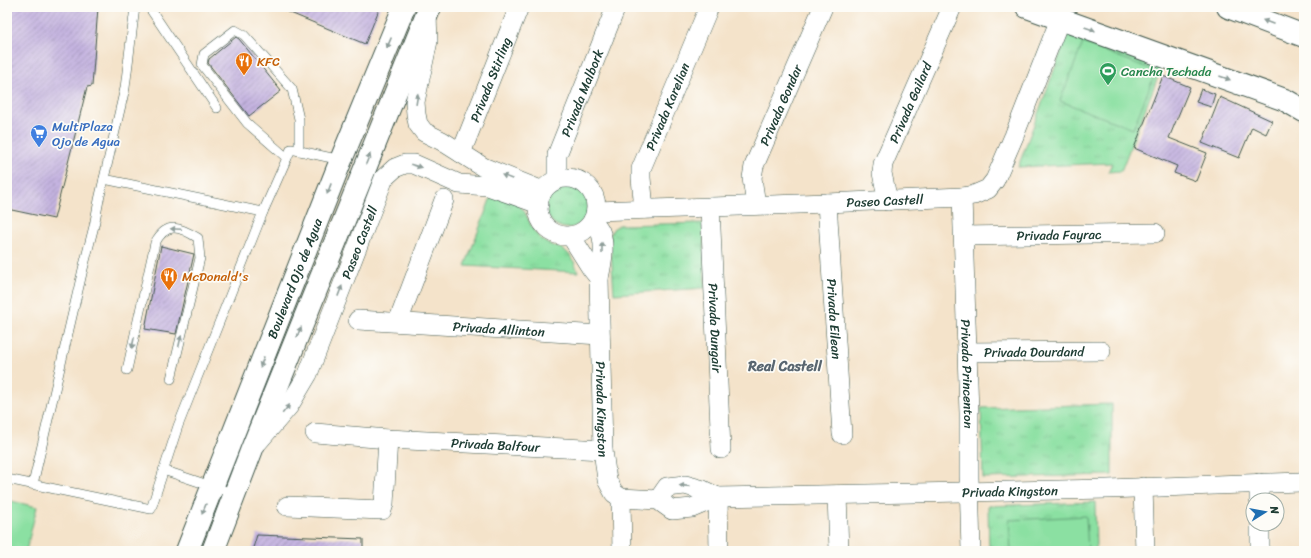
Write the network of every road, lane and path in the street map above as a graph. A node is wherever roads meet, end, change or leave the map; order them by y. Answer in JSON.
{"nodes":[{"id":1,"x":135,"y":7,"type":"edge"},
{"id":2,"x":149,"y":7,"type":"edge"},
{"id":3,"x":404,"y":7,"type":"edge"},
{"id":4,"x":519,"y":7,"type":"edge"},
{"id":5,"x":616,"y":7,"type":"edge"},
{"id":6,"x":709,"y":7,"type":"edge"},
{"id":7,"x":823,"y":7,"type":"edge"},
{"id":8,"x":952,"y":7,"type":"edge"},
{"id":9,"x":1027,"y":7,"type":"edge"},
{"id":10,"x":1228,"y":7,"type":"edge"},
{"id":11,"x":428,"y":10,"type":"edge"},
{"id":12,"x":1060,"y":13,"type":"edge"},
{"id":13,"x":1304,"y":36,"type":"edge"},
{"id":14,"x":217,"y":108,"type":"dead end"},
{"id":15,"x":1304,"y":111,"type":"edge"},
{"id":16,"x":299,"y":151,"type":"junction"},
{"id":17,"x":461,"y":153,"type":"junction"},
{"id":18,"x":287,"y":158,"type":"junction"},
{"id":19,"x":341,"y":160,"type":"junction"},
{"id":20,"x":104,"y":179,"type":"junction"},
{"id":21,"x":546,"y":192,"type":"junction"},
{"id":22,"x":962,"y":197,"type":"junction"},
{"id":23,"x":444,"y":200,"type":"dead end"},
{"id":24,"x":888,"y":201,"type":"junction"},
{"id":25,"x":827,"y":203,"type":"junction"},
{"id":26,"x":756,"y":205,"type":"junction"},
{"id":27,"x":710,"y":207,"type":"junction"},
{"id":28,"x":644,"y":209,"type":"junction"},
{"id":29,"x":263,"y":212,"type":"junction"},
{"id":30,"x":595,"y":216,"type":"junction"},
{"id":31,"x":1154,"y":233,"type":"dead end"},
{"id":32,"x":571,"y":236,"type":"junction"},
{"id":33,"x":964,"y":236,"type":"junction"},
{"id":34,"x":599,"y":278,"type":"junction"},
{"id":35,"x":358,"y":320,"type":"dead end"},
{"id":36,"x":398,"y":322,"type":"junction"},
{"id":37,"x":600,"y":335,"type":"junction"},
{"id":38,"x":1101,"y":351,"type":"dead end"},
{"id":39,"x":968,"y":352,"type":"junction"},
{"id":40,"x":127,"y":370,"type":"dead end"},
{"id":41,"x":171,"y":379,"type":"dead end"},
{"id":42,"x":315,"y":433,"type":"dead end"},
{"id":43,"x":842,"y":434,"type":"dead end"},
{"id":44,"x":388,"y":439,"type":"junction"},
{"id":45,"x":252,"y":449,"type":"junction"},
{"id":46,"x":721,"y":449,"type":"dead end"},
{"id":47,"x":603,"y":450,"type":"junction"},
{"id":48,"x":163,"y":470,"type":"junction"},
{"id":49,"x":7,"y":479,"type":"edge"},
{"id":50,"x":1301,"y":482,"type":"dead end"},
{"id":51,"x":33,"y":484,"type":"junction"},
{"id":52,"x":213,"y":487,"type":"junction"},
{"id":53,"x":1143,"y":487,"type":"junction"},
{"id":54,"x":969,"y":492,"type":"junction"},
{"id":55,"x":1259,"y":492,"type":"edge"},
{"id":56,"x":235,"y":494,"type":"junction"},
{"id":57,"x":837,"y":495,"type":"junction"},
{"id":58,"x":718,"y":497,"type":"junction"},
{"id":59,"x":621,"y":498,"type":"junction"},
{"id":60,"x":287,"y":506,"type":"dead end"},
{"id":61,"x":1260,"y":532,"type":"edge"},
{"id":62,"x":188,"y":551,"type":"edge"},
{"id":63,"x":213,"y":551,"type":"edge"},
{"id":64,"x":622,"y":551,"type":"edge"},
{"id":65,"x":719,"y":551,"type":"edge"},
{"id":66,"x":839,"y":551,"type":"edge"},
{"id":67,"x":972,"y":551,"type":"edge"},
{"id":68,"x":1145,"y":551,"type":"edge"},
{"id":69,"x":1260,"y":551,"type":"edge"}],
"edges":[{"from":1,"to":20,"type":"lane"},
{"from":2,"to":14,"type":"lane"},
{"from":3,"to":19,"type":"main road","name":"Boulevard Ojo de Agua","one_way":true},
{"from":4,"to":17,"type":"street","name":"Privada Stirling"},
{"from":5,"to":21,"type":"street","name":"Privada Malbork"},
{"from":6,"to":28,"type":"street","name":"Privada Karelian"},
{"from":7,"to":26,"type":"street","name":"Privada Gondar"},
{"from":8,"to":24,"type":"street","name":"Privada Gailard"},
{"from":9,"to":12,"type":"main road"},
{"from":13,"to":10,"type":"main road","one_way":true},
{"from":17,"to":11,"type":"street","one_way":true},
{"from":45,"to":11,"type":"main road","name":"Boulevard Ojo de Agua","one_way":true},
{"from":12,"to":15,"type":"main road","one_way":true},
{"from":12,"to":22,"type":"street","name":"Paseo Castell"},
{"from":16,"to":18,"type":"lane"},
{"from":16,"to":18,"type":"lane"},
{"from":16,"to":19,"type":"lane"},
{"from":21,"to":17,"type":"street","one_way":true},
{"from":18,"to":29,"type":"lane"},
{"from":19,"to":52,"type":"main road","name":"Boulevard Ojo de Agua","one_way":true},
{"from":20,"to":29,"type":"lane"},
{"from":20,"to":51,"type":"lane"},
{"from":21,"to":30,"type":"street"},
{"from":21,"to":32,"type":"street"},
{"from":45,"to":21,"type":"street","name":"Paseo Castell","one_way":true},
{"from":22,"to":24,"type":"street","name":"Paseo Castell"},
{"from":22,"to":33,"type":"street","name":"Privada Princenton"},
{"from":23,"to":36,"type":"street"},
{"from":24,"to":25,"type":"street","name":"Paseo Castell"},
{"from":25,"to":26,"type":"street","name":"Paseo Castell"},
{"from":25,"to":43,"type":"street","name":"Privada Eilean"},
{"from":26,"to":27,"type":"street","name":"Paseo Castell"},
{"from":27,"to":28,"type":"street","name":"Paseo Castell"},
{"from":27,"to":46,"type":"street","name":"Privada Dungair"},
{"from":28,"to":30,"type":"street","name":"Paseo Castell"},
{"from":29,"to":48,"type":"lane"},
{"from":30,"to":32,"type":"street"},
{"from":34,"to":30,"type":"street","name":"Privada Kingston","one_way":true},
{"from":31,"to":33,"type":"street","name":"Privada Fayrac"},
{"from":32,"to":34,"type":"street"},
{"from":33,"to":39,"type":"street","name":"Privada Princenton"},
{"from":34,"to":37,"type":"street","name":"Privada Kingston"},
{"from":35,"to":36,"type":"street","name":"Privada Allinton"},
{"from":36,"to":37,"type":"street","name":"Privada Allinton"},
{"from":37,"to":47,"type":"street","name":"Privada Kingston"},
{"from":38,"to":39,"type":"street","name":"Privada Dourdand"},
{"from":39,"to":54,"type":"street","name":"Privada Princenton"},
{"from":41,"to":40,"type":"lane","one_way":true},
{"from":42,"to":44,"type":"street","name":"Privada Balfour"},
{"from":44,"to":47,"type":"street","name":"Privada Balfour"},
{"from":44,"to":60,"type":"street"},
{"from":45,"to":56,"type":"main road","name":"Boulevard Ojo de Agua"},
{"from":47,"to":59,"type":"street","name":"Privada Kingston"},
{"from":48,"to":51,"type":"lane"},
{"from":48,"to":52,"type":"lane"},
{"from":49,"to":51,"type":"lane"},
{"from":50,"to":55,"type":"street","name":"Privada Kingston"},
{"from":52,"to":56,"type":"lane"},
{"from":52,"to":62,"type":"main road","name":"Boulevard Ojo de Agua","one_way":true},
{"from":53,"to":54,"type":"street","name":"Privada Kingston"},
{"from":53,"to":55,"type":"street","name":"Privada Kingston"},
{"from":53,"to":68,"type":"street"},
{"from":54,"to":57,"type":"street","name":"Privada Kingston"},
{"from":54,"to":67,"type":"street","name":"Privada Princenton"},
{"from":56,"to":63,"type":"main road","name":"Boulevard Ojo de Agua"},
{"from":57,"to":58,"type":"street","name":"Privada Kingston"},
{"from":57,"to":66,"type":"street"},
{"from":58,"to":59,"type":"street","name":"Privada Kingston"},
{"from":58,"to":65,"type":"street"},
{"from":59,"to":64,"type":"street"},
{"from":61,"to":69,"type":"street"}]}
